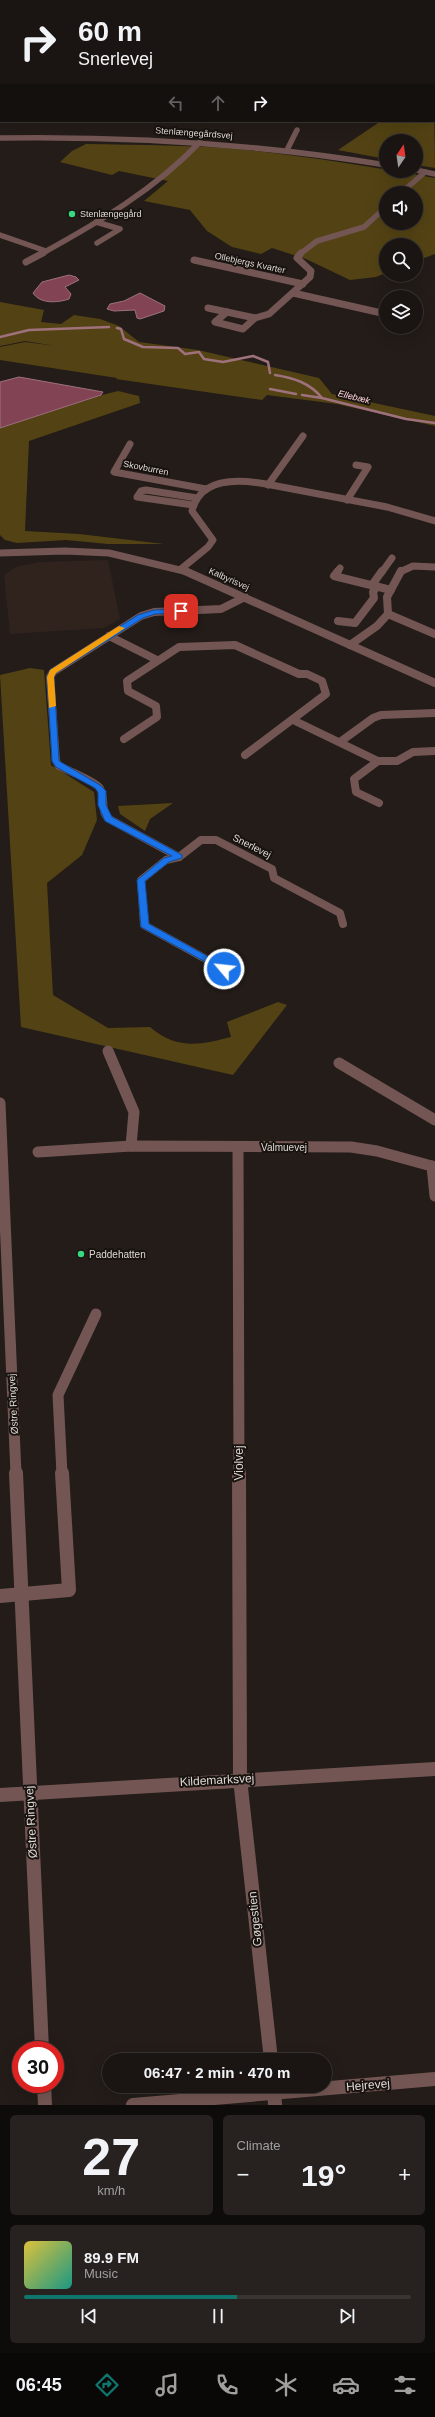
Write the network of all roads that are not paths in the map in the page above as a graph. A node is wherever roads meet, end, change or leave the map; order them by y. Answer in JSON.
{"nodes":[{"id":1,"x":297,"y":130,"type":"dead end"},
{"id":2,"x":0,"y":138,"type":"edge"},
{"id":3,"x":200,"y":142,"type":"junction"},
{"id":4,"x":287,"y":150,"type":"junction"},
{"id":5,"x":379,"y":164,"type":"edge"},
{"id":6,"x":425,"y":172,"type":"joint"},
{"id":7,"x":435,"y":174,"type":"edge"},
{"id":8,"x":409,"y":186,"type":"edge"},
{"id":9,"x":379,"y":214,"type":"edge"},
{"id":10,"x":96,"y":222,"type":"junction"},
{"id":11,"x":1,"y":237,"type":"edge"},
{"id":12,"x":97,"y":243,"type":"dead end"},
{"id":13,"x":46,"y":251,"type":"junction"},
{"id":14,"x":194,"y":260,"type":"dead end"},
{"id":15,"x":26,"y":262,"type":"dead end"},
{"id":16,"x":303,"y":284,"type":"junction"},
{"id":17,"x":293,"y":293,"type":"junction"},
{"id":18,"x":208,"y":308,"type":"dead end"},
{"id":19,"x":227,"y":312,"type":"junction"},
{"id":20,"x":379,"y":312,"type":"edge"},
{"id":21,"x":255,"y":318,"type":"junction"},
{"id":22,"x":303,"y":436,"type":"dead end"},
{"id":23,"x":130,"y":444,"type":"dead end"},
{"id":24,"x":356,"y":465,"type":"dead end"},
{"id":25,"x":268,"y":485,"type":"junction"},
{"id":26,"x":206,"y":489,"type":"junction"},
{"id":27,"x":197,"y":498,"type":"junction"},
{"id":28,"x":347,"y":500,"type":"junction"},
{"id":29,"x":193,"y":505,"type":"junction"},
{"id":30,"x":435,"y":521,"type":"edge"},
{"id":31,"x":0,"y":553,"type":"edge"},
{"id":32,"x":392,"y":558,"type":"dead end"},
{"id":33,"x":435,"y":567,"type":"edge"},
{"id":34,"x":340,"y":568,"type":"dead end"},
{"id":35,"x":181,"y":569,"type":"junction"},
{"id":36,"x":374,"y":586,"type":"junction"},
{"id":37,"x":391,"y":590,"type":"junction"},
{"id":38,"x":245,"y":597,"type":"junction"},
{"id":39,"x":388,"y":614,"type":"junction"},
{"id":40,"x":338,"y":620,"type":"dead end"},
{"id":41,"x":435,"y":634,"type":"edge"},
{"id":42,"x":109,"y":636,"type":"junction"},
{"id":43,"x":350,"y":645,"type":"junction"},
{"id":44,"x":157,"y":660,"type":"junction"},
{"id":45,"x":435,"y":683,"type":"edge"},
{"id":46,"x":435,"y":713,"type":"edge"},
{"id":47,"x":292,"y":720,"type":"junction"},
{"id":48,"x":124,"y":739,"type":"dead end"},
{"id":49,"x":340,"y":742,"type":"junction"},
{"id":50,"x":435,"y":750,"type":"edge"},
{"id":51,"x":245,"y":755,"type":"dead end"},
{"id":52,"x":378,"y":761,"type":"junction"},
{"id":53,"x":379,"y":803,"type":"dead end"},
{"id":54,"x":179,"y":856,"type":"junction"},
{"id":55,"x":343,"y":924,"type":"dead end"},
{"id":56,"x":224,"y":969,"type":"dead end"},
{"id":57,"x":108,"y":1051,"type":"dead end"},
{"id":58,"x":339,"y":1063,"type":"dead end"},
{"id":59,"x":0,"y":1103,"type":"edge"},
{"id":60,"x":435,"y":1120,"type":"edge"},
{"id":61,"x":131,"y":1146,"type":"junction"},
{"id":62,"x":238,"y":1147,"type":"junction"},
{"id":63,"x":38,"y":1152,"type":"dead end"},
{"id":64,"x":434,"y":1167,"type":"edge"},
{"id":65,"x":435,"y":1196,"type":"edge"},
{"id":66,"x":2,"y":1215,"type":"edge"},
{"id":67,"x":5,"y":1314,"type":"edge"},
{"id":68,"x":96,"y":1314,"type":"dead end"},
{"id":69,"x":21,"y":1594,"type":"junction"},
{"id":70,"x":0,"y":1596,"type":"edge"},
{"id":71,"x":435,"y":1769,"type":"edge"},
{"id":72,"x":240,"y":1779,"type":"junction"},
{"id":73,"x":30,"y":1792,"type":"junction"},
{"id":74,"x":0,"y":1794,"type":"edge"},
{"id":75,"x":42,"y":2041,"type":"edge"},
{"id":76,"x":270,"y":2053,"type":"edge"},
{"id":77,"x":435,"y":2079,"type":"edge"},
{"id":78,"x":44,"y":2093,"type":"edge"},
{"id":79,"x":274,"y":2095,"type":"edge"},
{"id":80,"x":45,"y":2105,"type":"edge"},
{"id":81,"x":133,"y":2105,"type":"edge"}],
"edges":[{"from":1,"to":4,"type":"street"},
{"from":2,"to":3,"type":"street","name":"Stenlængegårdsvej"},
{"from":3,"to":4,"type":"street","name":"Stenlængegårdsvej"},
{"from":3,"to":10,"type":"street"},
{"from":4,"to":5,"type":"street","name":"Stenlængegårdsvej"},
{"from":6,"to":7,"type":"street"},
{"from":6,"to":8,"type":"street"},
{"from":9,"to":16,"type":"street","name":"Ollebjergs Kvarter"},
{"from":10,"to":12,"type":"street"},
{"from":10,"to":13,"type":"street"},
{"from":11,"to":13,"type":"street"},
{"from":13,"to":15,"type":"street"},
{"from":14,"to":16,"type":"street","name":"Ollebjergs Kvarter"},
{"from":16,"to":17,"type":"street"},
{"from":17,"to":20,"type":"street"},
{"from":17,"to":21,"type":"street"},
{"from":18,"to":19,"type":"street"},
{"from":19,"to":21,"type":"street"},
{"from":19,"to":21,"type":"street"},
{"from":22,"to":25,"type":"street"},
{"from":23,"to":26,"type":"street","name":"Skovburren"},
{"from":24,"to":28,"type":"street"},
{"from":25,"to":26,"type":"street","name":"Skovburren"},
{"from":25,"to":28,"type":"street","name":"Skovburren"},
{"from":26,"to":27,"type":"street","name":"Skovburren"},
{"from":27,"to":29,"type":"street","name":"Skovburren"},
{"from":27,"to":29,"type":"street"},
{"from":28,"to":30,"type":"street","name":"Skovburren"},
{"from":29,"to":35,"type":"street"},
{"from":31,"to":35,"type":"street","name":"Kalbyrisvej"},
{"from":32,"to":36,"type":"street"},
{"from":33,"to":37,"type":"street"},
{"from":34,"to":36,"type":"street"},
{"from":35,"to":38,"type":"street","name":"Kalbyrisvej"},
{"from":36,"to":37,"type":"street"},
{"from":36,"to":40,"type":"street"},
{"from":37,"to":39,"type":"street"},
{"from":38,"to":42,"type":"street"},
{"from":38,"to":43,"type":"street","name":"Kalbyrisvej"},
{"from":39,"to":41,"type":"street"},
{"from":39,"to":43,"type":"street"},
{"from":42,"to":44,"type":"street"},
{"from":42,"to":54,"type":"street"},
{"from":43,"to":45,"type":"street","name":"Kalbyrisvej"},
{"from":44,"to":47,"type":"street"},
{"from":44,"to":48,"type":"street"},
{"from":46,"to":49,"type":"street"},
{"from":47,"to":49,"type":"street"},
{"from":47,"to":51,"type":"street"},
{"from":49,"to":52,"type":"street"},
{"from":50,"to":52,"type":"street"},
{"from":52,"to":53,"type":"street"},
{"from":54,"to":55,"type":"street","name":"Snerlevej"},
{"from":54,"to":56,"type":"street","name":"Snerlevej"},
{"from":57,"to":61,"type":"street"},
{"from":58,"to":60,"type":"street"},
{"from":59,"to":66,"type":"street","name":"Østre Ringvej"},
{"from":61,"to":62,"type":"street","name":"Valmuevej"},
{"from":61,"to":63,"type":"street","name":"Valmuevej"},
{"from":62,"to":64,"type":"street","name":"Valmuevej"},
{"from":62,"to":72,"type":"street","name":"Violvej"},
{"from":64,"to":65,"type":"street"},
{"from":66,"to":67,"type":"street","name":"Østre Ringvej"},
{"from":67,"to":69,"type":"street","name":"Østre Ringvej"},
{"from":68,"to":69,"type":"street"},
{"from":69,"to":70,"type":"street"},
{"from":69,"to":73,"type":"street","name":"Østre Ringvej"},
{"from":71,"to":72,"type":"street","name":"Kildemarksvej"},
{"from":72,"to":73,"type":"street","name":"Kildemarksvej"},
{"from":72,"to":76,"type":"street","name":"Gøgestien"},
{"from":73,"to":74,"type":"street","name":"Kildemarksvej"},
{"from":73,"to":75,"type":"street","name":"Østre Ringvej"},
{"from":77,"to":79,"type":"street","name":"Hejrevej"},
{"from":78,"to":80,"type":"street"},
{"from":79,"to":81,"type":"street","name":"Hejrevej"}]}
